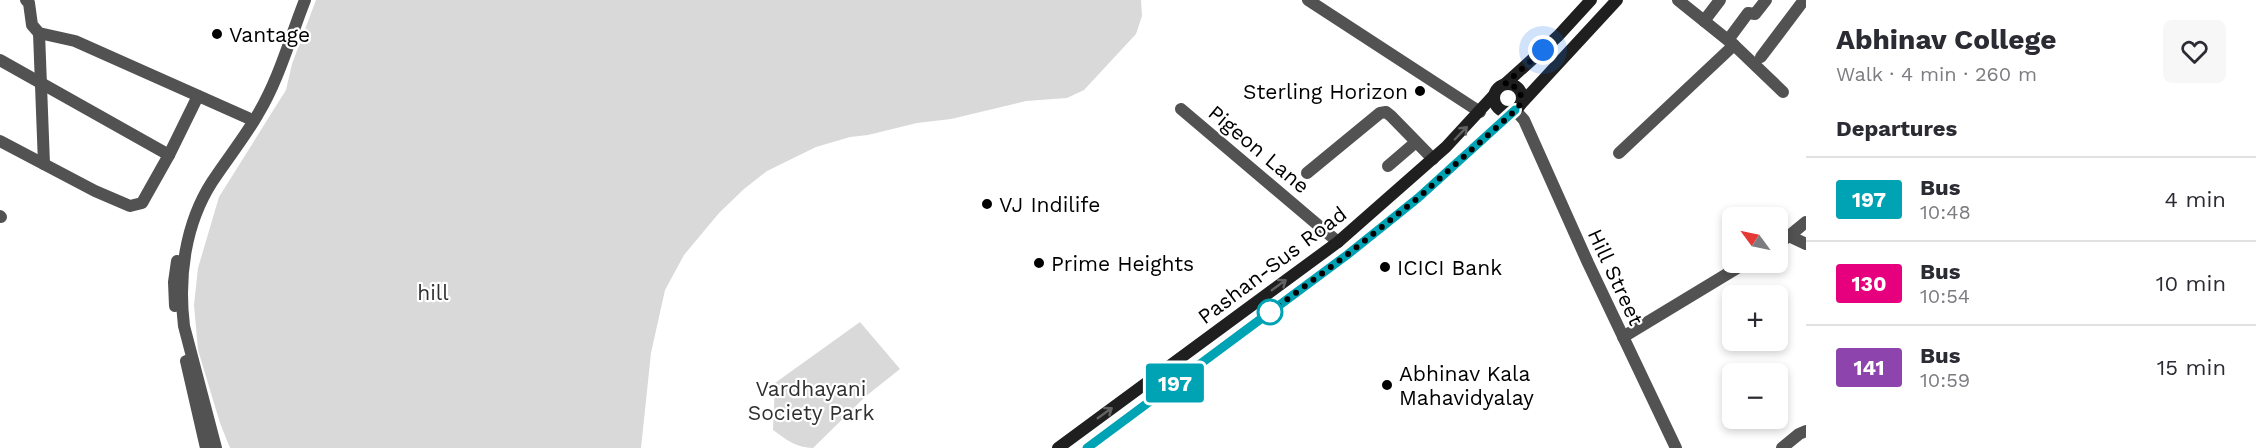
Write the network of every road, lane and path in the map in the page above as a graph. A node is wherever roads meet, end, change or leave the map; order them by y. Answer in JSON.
{"nodes":[{"id":1,"x":26,"y":0,"type":"edge"},
{"id":2,"x":300,"y":0,"type":"edge"},
{"id":3,"x":305,"y":0,"type":"edge"},
{"id":4,"x":1308,"y":0,"type":"edge"},
{"id":5,"x":1591,"y":0,"type":"edge"},
{"id":6,"x":1617,"y":0,"type":"edge"},
{"id":7,"x":1678,"y":0,"type":"edge"},
{"id":8,"x":1720,"y":0,"type":"edge"},
{"id":9,"x":1766,"y":0,"type":"edge"},
{"id":10,"x":1804,"y":0,"type":"edge"},
{"id":11,"x":1704,"y":21,"type":"junction"},
{"id":12,"x":39,"y":33,"type":"junction"},
{"id":13,"x":1731,"y":42,"type":"junction"},
{"id":14,"x":1761,"y":57,"type":"dead end"},
{"id":15,"x":0,"y":60,"type":"edge"},
{"id":16,"x":42,"y":84,"type":"junction"},
{"id":17,"x":1505,"y":84,"type":"junction"},
{"id":18,"x":1783,"y":92,"type":"dead end"},
{"id":19,"x":1494,"y":95,"type":"junction"},
{"id":20,"x":198,"y":96,"type":"junction"},
{"id":21,"x":1517,"y":108,"type":"junction"},
{"id":22,"x":1181,"y":109,"type":"dead end"},
{"id":23,"x":1480,"y":112,"type":"junction"},
{"id":24,"x":248,"y":118,"type":"junction"},
{"id":25,"x":0,"y":141,"type":"edge"},
{"id":26,"x":1416,"y":142,"type":"junction"},
{"id":27,"x":1619,"y":153,"type":"dead end"},
{"id":28,"x":169,"y":155,"type":"junction"},
{"id":29,"x":1432,"y":159,"type":"junction"},
{"id":30,"x":44,"y":164,"type":"junction"},
{"id":31,"x":1388,"y":166,"type":"dead end"},
{"id":32,"x":1307,"y":173,"type":"dead end"},
{"id":33,"x":1806,"y":222,"type":"edge"},
{"id":34,"x":1789,"y":236,"type":"joint"},
{"id":35,"x":1338,"y":242,"type":"junction"},
{"id":36,"x":1806,"y":244,"type":"edge"},
{"id":37,"x":1729,"y":273,"type":"edge"},
{"id":38,"x":1623,"y":337,"type":"junction"},
{"id":39,"x":1806,"y":431,"type":"edge"},
{"id":40,"x":206,"y":448,"type":"edge"},
{"id":41,"x":216,"y":448,"type":"edge"},
{"id":42,"x":1058,"y":448,"type":"edge"},
{"id":43,"x":1087,"y":448,"type":"edge"},
{"id":44,"x":1676,"y":448,"type":"edge"},
{"id":45,"x":1782,"y":448,"type":"edge"}],
"edges":[{"from":1,"to":12,"type":"street"},
{"from":2,"to":24,"type":"street"},
{"from":3,"to":41,"type":"street"},
{"from":4,"to":23,"type":"street"},
{"from":5,"to":17,"type":"main road"},
{"from":6,"to":21,"type":"main road","name":"Pashan-Sus Road"},
{"from":7,"to":11,"type":"street"},
{"from":8,"to":11,"type":"street"},
{"from":9,"to":13,"type":"street"},
{"from":10,"to":14,"type":"street"},
{"from":11,"to":13,"type":"street"},
{"from":12,"to":16,"type":"street"},
{"from":12,"to":20,"type":"street"},
{"from":13,"to":18,"type":"street"},
{"from":13,"to":27,"type":"street"},
{"from":15,"to":16,"type":"street"},
{"from":16,"to":28,"type":"street"},
{"from":16,"to":30,"type":"street"},
{"from":17,"to":19,"type":"main road"},
{"from":17,"to":21,"type":"main road"},
{"from":19,"to":21,"type":"main road"},
{"from":19,"to":23,"type":"main road","name":"Pashan-Sus Road"},
{"from":20,"to":24,"type":"street"},
{"from":20,"to":28,"type":"street"},
{"from":21,"to":38,"type":"street","name":"Hill Street"},
{"from":21,"to":43,"type":"main road","name":"Pashan-Sus Road"},
{"from":22,"to":35,"type":"street","name":"Pigeon Lane"},
{"from":29,"to":23,"type":"main road","name":"Pashan-Sus Road","one_way":true},
{"from":24,"to":40,"type":"street"},
{"from":25,"to":30,"type":"street"},
{"from":26,"to":29,"type":"street"},
{"from":26,"to":31,"type":"street"},
{"from":26,"to":32,"type":"street"},
{"from":28,"to":30,"type":"street"},
{"from":29,"to":35,"type":"main road","name":"Pashan-Sus Road"},
{"from":33,"to":34,"type":"street"},
{"from":34,"to":36,"type":"street"},
{"from":42,"to":35,"type":"main road","name":"Pashan-Sus Road","one_way":true},
{"from":37,"to":38,"type":"street"},
{"from":38,"to":44,"type":"street","name":"Hill Street"},
{"from":39,"to":45,"type":"street"}]}
